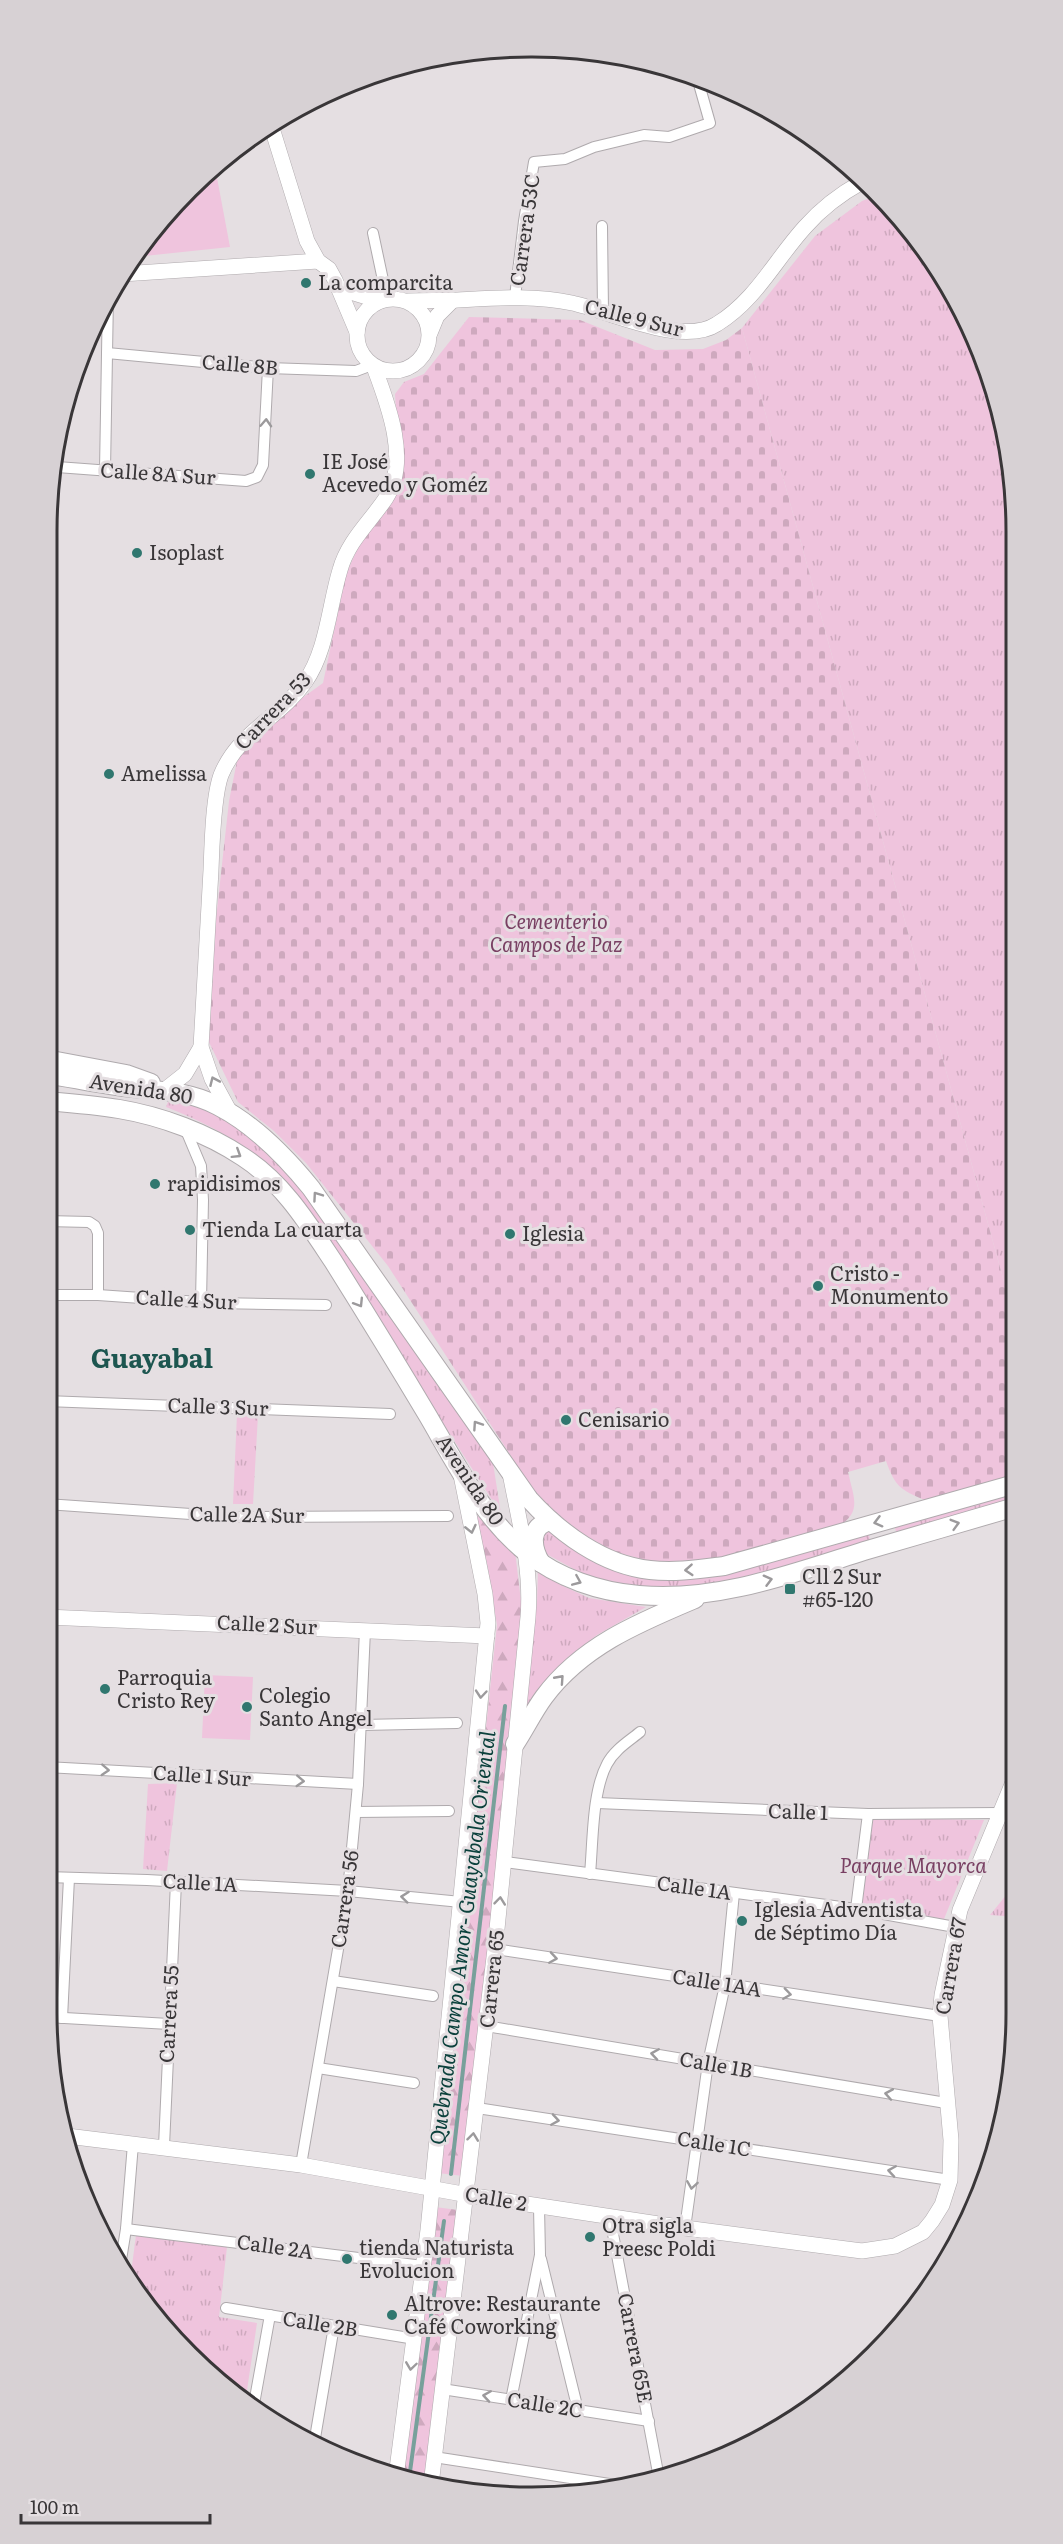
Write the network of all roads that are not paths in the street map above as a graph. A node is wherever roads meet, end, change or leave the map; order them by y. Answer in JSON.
{"nodes":[{"id":1,"x":700,"y":88,"type":"edge"},
{"id":2,"x":274,"y":134,"type":"edge"},
{"id":3,"x":856,"y":186,"type":"edge"},
{"id":4,"x":602,"y":226,"type":"dead end"},
{"id":5,"x":373,"y":233,"type":"dead end"},
{"id":6,"x":318,"y":261,"type":"junction"},
{"id":7,"x":134,"y":273,"type":"edge"},
{"id":8,"x":338,"y":288,"type":"junction"},
{"id":9,"x":515,"y":297,"type":"junction"},
{"id":10,"x":383,"y":300,"type":"junction"},
{"id":11,"x":453,"y":300,"type":"junction"},
{"id":12,"x":408,"y":301,"type":"junction"},
{"id":13,"x":603,"y":311,"type":"junction"},
{"id":14,"x":108,"y":319,"type":"edge"},
{"id":15,"x":357,"y":332,"type":"junction"},
{"id":16,"x":430,"y":333,"type":"junction"},
{"id":17,"x":107,"y":353,"type":"junction"},
{"id":18,"x":373,"y":366,"type":"junction"},
{"id":19,"x":268,"y":368,"type":"junction"},
{"id":20,"x":392,"y":372,"type":"junction"},
{"id":21,"x":384,"y":393,"type":"junction"},
{"id":22,"x":61,"y":467,"type":"edge"},
{"id":23,"x":105,"y":470,"type":"junction"},
{"id":24,"x":201,"y":1047,"type":"junction"},
{"id":25,"x":57,"y":1061,"type":"edge"},
{"id":26,"x":57,"y":1076,"type":"edge"},
{"id":27,"x":166,"y":1089,"type":"junction"},
{"id":28,"x":57,"y":1102,"type":"edge"},
{"id":29,"x":57,"y":1110,"type":"edge"},
{"id":30,"x":231,"y":1114,"type":"junction"},
{"id":31,"x":166,"y":1122,"type":"junction"},
{"id":32,"x":185,"y":1128,"type":"junction"},
{"id":33,"x":57,"y":1221,"type":"edge"},
{"id":34,"x":57,"y":1294,"type":"edge"},
{"id":35,"x":98,"y":1295,"type":"junction"},
{"id":36,"x":201,"y":1302,"type":"junction"},
{"id":37,"x":326,"y":1305,"type":"dead end"},
{"id":38,"x":57,"y":1401,"type":"edge"},
{"id":39,"x":390,"y":1414,"type":"dead end"},
{"id":40,"x":460,"y":1472,"type":"junction"},
{"id":41,"x":510,"y":1473,"type":"junction"},
{"id":42,"x":1006,"y":1487,"type":"edge"},
{"id":43,"x":57,"y":1505,"type":"edge"},
{"id":44,"x":1006,"y":1510,"type":"edge"},
{"id":45,"x":448,"y":1516,"type":"dead end"},
{"id":46,"x":551,"y":1521,"type":"junction"},
{"id":47,"x":533,"y":1558,"type":"junction"},
{"id":48,"x":711,"y":1593,"type":"junction"},
{"id":49,"x":57,"y":1617,"type":"edge"},
{"id":50,"x":364,"y":1630,"type":"junction"},
{"id":51,"x":487,"y":1636,"type":"junction"},
{"id":52,"x":457,"y":1724,"type":"dead end"},
{"id":53,"x":362,"y":1725,"type":"junction"},
{"id":54,"x":640,"y":1732,"type":"dead end"},
{"id":55,"x":515,"y":1744,"type":"junction"},
{"id":56,"x":57,"y":1768,"type":"edge"},
{"id":57,"x":358,"y":1784,"type":"junction"},
{"id":58,"x":1006,"y":1797,"type":"edge"},
{"id":59,"x":597,"y":1803,"type":"junction"},
{"id":60,"x":449,"y":1811,"type":"dead end"},
{"id":61,"x":356,"y":1812,"type":"junction"},
{"id":62,"x":999,"y":1813,"type":"junction"},
{"id":63,"x":868,"y":1814,"type":"junction"},
{"id":64,"x":505,"y":1862,"type":"junction"},
{"id":65,"x":590,"y":1874,"type":"junction"},
{"id":66,"x":57,"y":1877,"type":"edge"},
{"id":67,"x":69,"y":1878,"type":"junction"},
{"id":68,"x":176,"y":1882,"type":"junction"},
{"id":69,"x":348,"y":1892,"type":"junction"},
{"id":70,"x":734,"y":1893,"type":"junction"},
{"id":71,"x":462,"y":1902,"type":"junction"},
{"id":72,"x":856,"y":1909,"type":"junction"},
{"id":73,"x":955,"y":1927,"type":"junction"},
{"id":74,"x":495,"y":1949,"type":"junction"},
{"id":75,"x":333,"y":1981,"type":"junction"},
{"id":76,"x":725,"y":1985,"type":"junction"},
{"id":77,"x":433,"y":1996,"type":"dead end"},
{"id":78,"x":940,"y":2016,"type":"junction"},
{"id":79,"x":57,"y":2018,"type":"edge"},
{"id":80,"x":62,"y":2018,"type":"junction"},
{"id":81,"x":169,"y":2024,"type":"junction"},
{"id":82,"x":486,"y":2026,"type":"junction"},
{"id":83,"x":708,"y":2063,"type":"junction"},
{"id":84,"x":318,"y":2068,"type":"junction"},
{"id":85,"x":414,"y":2083,"type":"dead end"},
{"id":86,"x":946,"y":2103,"type":"junction"},
{"id":87,"x":477,"y":2108,"type":"junction"},
{"id":88,"x":73,"y":2136,"type":"edge"},
{"id":89,"x":699,"y":2142,"type":"junction"},
{"id":90,"x":133,"y":2144,"type":"junction"},
{"id":91,"x":164,"y":2146,"type":"junction"},
{"id":92,"x":301,"y":2165,"type":"junction"},
{"id":93,"x":950,"y":2180,"type":"junction"},
{"id":94,"x":433,"y":2188,"type":"junction"},
{"id":95,"x":465,"y":2194,"type":"junction"},
{"id":96,"x":539,"y":2207,"type":"junction"},
{"id":97,"x":610,"y":2218,"type":"junction"},
{"id":98,"x":685,"y":2228,"type":"junction"},
{"id":99,"x":126,"y":2229,"type":"junction"},
{"id":100,"x":923,"y":2232,"type":"joint"},
{"id":101,"x":122,"y":2252,"type":"edge"},
{"id":102,"x":540,"y":2255,"type":"junction"},
{"id":103,"x":423,"y":2266,"type":"junction"},
{"id":104,"x":226,"y":2308,"type":"dead end"},
{"id":105,"x":270,"y":2315,"type":"junction"},
{"id":106,"x":334,"y":2326,"type":"junction"},
{"id":107,"x":415,"y":2339,"type":"junction"},
{"id":108,"x":442,"y":2389,"type":"junction"},
{"id":109,"x":255,"y":2398,"type":"edge"},
{"id":110,"x":511,"y":2400,"type":"junction"},
{"id":111,"x":578,"y":2410,"type":"junction"},
{"id":112,"x":649,"y":2421,"type":"junction"},
{"id":113,"x":316,"y":2435,"type":"edge"},
{"id":114,"x":434,"y":2457,"type":"junction"},
{"id":115,"x":397,"y":2467,"type":"edge"},
{"id":116,"x":658,"y":2470,"type":"edge"},
{"id":117,"x":432,"y":2476,"type":"edge"},
{"id":118,"x":598,"y":2482,"type":"edge"}],
"edges":[{"from":1,"to":9,"type":"street","name":"Carrera 53C"},
{"from":2,"to":6,"type":"main road"},
{"from":3,"to":13,"type":"main road","name":"Calle 9 Sur"},
{"from":4,"to":13,"type":"street"},
{"from":5,"to":10,"type":"street"},
{"from":6,"to":7,"type":"main road"},
{"from":6,"to":8,"type":"main road"},
{"from":8,"to":10,"type":"main road"},
{"from":8,"to":15,"type":"main road"},
{"from":9,"to":11,"type":"main road","name":"Calle 9 Sur"},
{"from":9,"to":13,"type":"main road","name":"Calle 9 Sur"},
{"from":10,"to":12,"type":"main road"},
{"from":10,"to":15,"type":"main road"},
{"from":11,"to":12,"type":"main road","name":"Calle 9 Sur"},
{"from":11,"to":16,"type":"main road"},
{"from":12,"to":16,"type":"main road"},
{"from":14,"to":17,"type":"street"},
{"from":15,"to":18,"type":"main road"},
{"from":16,"to":20,"type":"main road"},
{"from":17,"to":19,"type":"street","name":"Calle 8B"},
{"from":17,"to":23,"type":"street"},
{"from":18,"to":19,"type":"street","name":"Calle 8B"},
{"from":18,"to":20,"type":"main road"},
{"from":18,"to":21,"type":"main road","name":"Carrera 53"},
{"from":23,"to":19,"type":"street","name":"Calle 8A Sur","one_way":true},
{"from":20,"to":21,"type":"main road"},
{"from":21,"to":24,"type":"main road","name":"Carrera 53"},
{"from":22,"to":23,"type":"street","name":"Calle 8A Sur"},
{"from":24,"to":27,"type":"main road","name":"Carrera 53"},
{"from":30,"to":24,"type":"main road","name":"Carrera 53","one_way":true},
{"from":25,"to":27,"type":"main road"},
{"from":26,"to":27,"type":"main road","name":"Avenida 80"},
{"from":27,"to":30,"type":"main road","name":"Avenida 80"},
{"from":28,"to":31,"type":"main road","name":"Avenida 80"},
{"from":29,"to":31,"type":"main road"},
{"from":41,"to":30,"type":"main road","name":"Avenida 80","one_way":true},
{"from":31,"to":32,"type":"main road","name":"Avenida 80"},
{"from":32,"to":36,"type":"street"},
{"from":32,"to":40,"type":"main road","name":"Avenida 80","one_way":true},
{"from":33,"to":35,"type":"street"},
{"from":34,"to":35,"type":"street","name":"Calle 4 Sur"},
{"from":35,"to":36,"type":"street","name":"Calle 4 Sur"},
{"from":36,"to":37,"type":"street","name":"Calle 4 Sur"},
{"from":38,"to":39,"type":"street","name":"Calle 3 Sur"},
{"from":40,"to":47,"type":"main road","name":"Avenida 80"},
{"from":40,"to":51,"type":"main road","name":"Carrera 65","one_way":true},
{"from":41,"to":46,"type":"main road","name":"Avenida 80"},
{"from":41,"to":47,"type":"main road","name":"Carrera 65"},
{"from":42,"to":46,"type":"main road","name":"Avenida 80","one_way":true},
{"from":43,"to":45,"type":"street","name":"Calle 2A Sur"},
{"from":48,"to":44,"type":"main road","name":"Avenida 80","one_way":true},
{"from":46,"to":47,"type":"main road"},
{"from":47,"to":48,"type":"main road","name":"Avenida 80","one_way":true},
{"from":47,"to":55,"type":"main road","name":"Carrera 65"},
{"from":55,"to":48,"type":"main road","one_way":true},
{"from":49,"to":50,"type":"main road","name":"Calle 2 Sur"},
{"from":50,"to":51,"type":"main road","name":"Calle 2 Sur"},
{"from":50,"to":53,"type":"street","name":"Carrera 56"},
{"from":51,"to":71,"type":"main road","name":"Carrera 65","one_way":true},
{"from":52,"to":53,"type":"street"},
{"from":53,"to":57,"type":"street","name":"Carrera 56"},
{"from":54,"to":59,"type":"street"},
{"from":55,"to":64,"type":"main road","name":"Carrera 65"},
{"from":56,"to":57,"type":"street","name":"Calle 1 Sur","one_way":true},
{"from":57,"to":61,"type":"street","name":"Carrera 56"},
{"from":58,"to":62,"type":"main road","name":"Carrera 67"},
{"from":59,"to":63,"type":"street","name":"Calle 1"},
{"from":59,"to":65,"type":"street"},
{"from":60,"to":61,"type":"street"},
{"from":61,"to":69,"type":"street","name":"Carrera 56"},
{"from":62,"to":63,"type":"street","name":"Calle 1"},
{"from":62,"to":73,"type":"main road","name":"Carrera 67"},
{"from":63,"to":72,"type":"street"},
{"from":64,"to":65,"type":"street","name":"Calle 1A"},
{"from":74,"to":64,"type":"main road","name":"Carrera 65","one_way":true},
{"from":65,"to":70,"type":"street","name":"Calle 1A"},
{"from":66,"to":67,"type":"street","name":"Calle 1A"},
{"from":67,"to":68,"type":"street","name":"Calle 1A"},
{"from":67,"to":80,"type":"street"},
{"from":68,"to":69,"type":"street","name":"Calle 1A"},
{"from":68,"to":81,"type":"street","name":"Carrera 55"},
{"from":71,"to":69,"type":"street","name":"Calle 1A","one_way":true},
{"from":69,"to":75,"type":"street","name":"Carrera 56"},
{"from":70,"to":72,"type":"street","name":"Calle 1A"},
{"from":70,"to":76,"type":"street"},
{"from":71,"to":94,"type":"main road","name":"Carrera 65"},
{"from":72,"to":73,"type":"street","name":"Calle 1A"},
{"from":73,"to":78,"type":"main road","name":"Carrera 67"},
{"from":74,"to":76,"type":"street","name":"Calle 1AA","one_way":true},
{"from":74,"to":82,"type":"main road","name":"Carrera 65"},
{"from":75,"to":77,"type":"street"},
{"from":75,"to":84,"type":"street","name":"Carrera 56"},
{"from":76,"to":78,"type":"street","name":"Calle 1AA","one_way":true},
{"from":76,"to":83,"type":"street"},
{"from":78,"to":86,"type":"main road","name":"Carrera 67"},
{"from":79,"to":80,"type":"street"},
{"from":80,"to":81,"type":"street"},
{"from":81,"to":91,"type":"street","name":"Carrera 55"},
{"from":83,"to":82,"type":"street","name":"Calle 1B","one_way":true},
{"from":82,"to":87,"type":"main road","name":"Carrera 65"},
{"from":86,"to":83,"type":"street","name":"Calle 1B","one_way":true},
{"from":83,"to":89,"type":"street"},
{"from":84,"to":85,"type":"street"},
{"from":84,"to":92,"type":"street","name":"Carrera 56"},
{"from":86,"to":93,"type":"main road","name":"Carrera 67"},
{"from":87,"to":89,"type":"street","name":"Calle 1C","one_way":true},
{"from":95,"to":87,"type":"main road","name":"Carrera 65","one_way":true},
{"from":88,"to":90,"type":"main road","name":"Calle 2"},
{"from":93,"to":89,"type":"street","name":"Calle 1C","one_way":true},
{"from":89,"to":98,"type":"street","one_way":true},
{"from":90,"to":91,"type":"main road","name":"Calle 2"},
{"from":90,"to":99,"type":"street"},
{"from":91,"to":92,"type":"main road","name":"Calle 2"},
{"from":92,"to":94,"type":"main road","name":"Calle 2"},
{"from":93,"to":100,"type":"main road","name":"Carrera 67"},
{"from":94,"to":95,"type":"main road","name":"Calle 2"},
{"from":94,"to":103,"type":"main road","name":"Carrera 65"},
{"from":95,"to":96,"type":"main road","name":"Calle 2"},
{"from":95,"to":108,"type":"main road","name":"Carrera 65"},
{"from":96,"to":97,"type":"main road","name":"Calle 2"},
{"from":96,"to":102,"type":"street"},
{"from":97,"to":98,"type":"main road","name":"Calle 2"},
{"from":97,"to":112,"type":"street","name":"Carrera 65E"},
{"from":98,"to":100,"type":"main road","name":"Calle 2"},
{"from":99,"to":101,"type":"street"},
{"from":99,"to":103,"type":"street","name":"Calle 2A"},
{"from":102,"to":110,"type":"street"},
{"from":102,"to":111,"type":"street"},
{"from":103,"to":107,"type":"main road","name":"Carrera 65"},
{"from":104,"to":105,"type":"street","name":"Calle 2B"},
{"from":105,"to":106,"type":"street","name":"Calle 2B"},
{"from":105,"to":109,"type":"street"},
{"from":106,"to":107,"type":"street","name":"Calle 2B"},
{"from":106,"to":113,"type":"street"},
{"from":107,"to":115,"type":"main road","name":"Carrera 65","one_way":true},
{"from":110,"to":108,"type":"street","name":"Calle 2C","one_way":true},
{"from":108,"to":114,"type":"main road","name":"Carrera 65"},
{"from":110,"to":111,"type":"street","name":"Calle 2C"},
{"from":111,"to":112,"type":"street","name":"Calle 2C"},
{"from":112,"to":116,"type":"street","name":"Carrera 65E"},
{"from":114,"to":117,"type":"main road","name":"Carrera 65"},
{"from":114,"to":118,"type":"street"}]}
